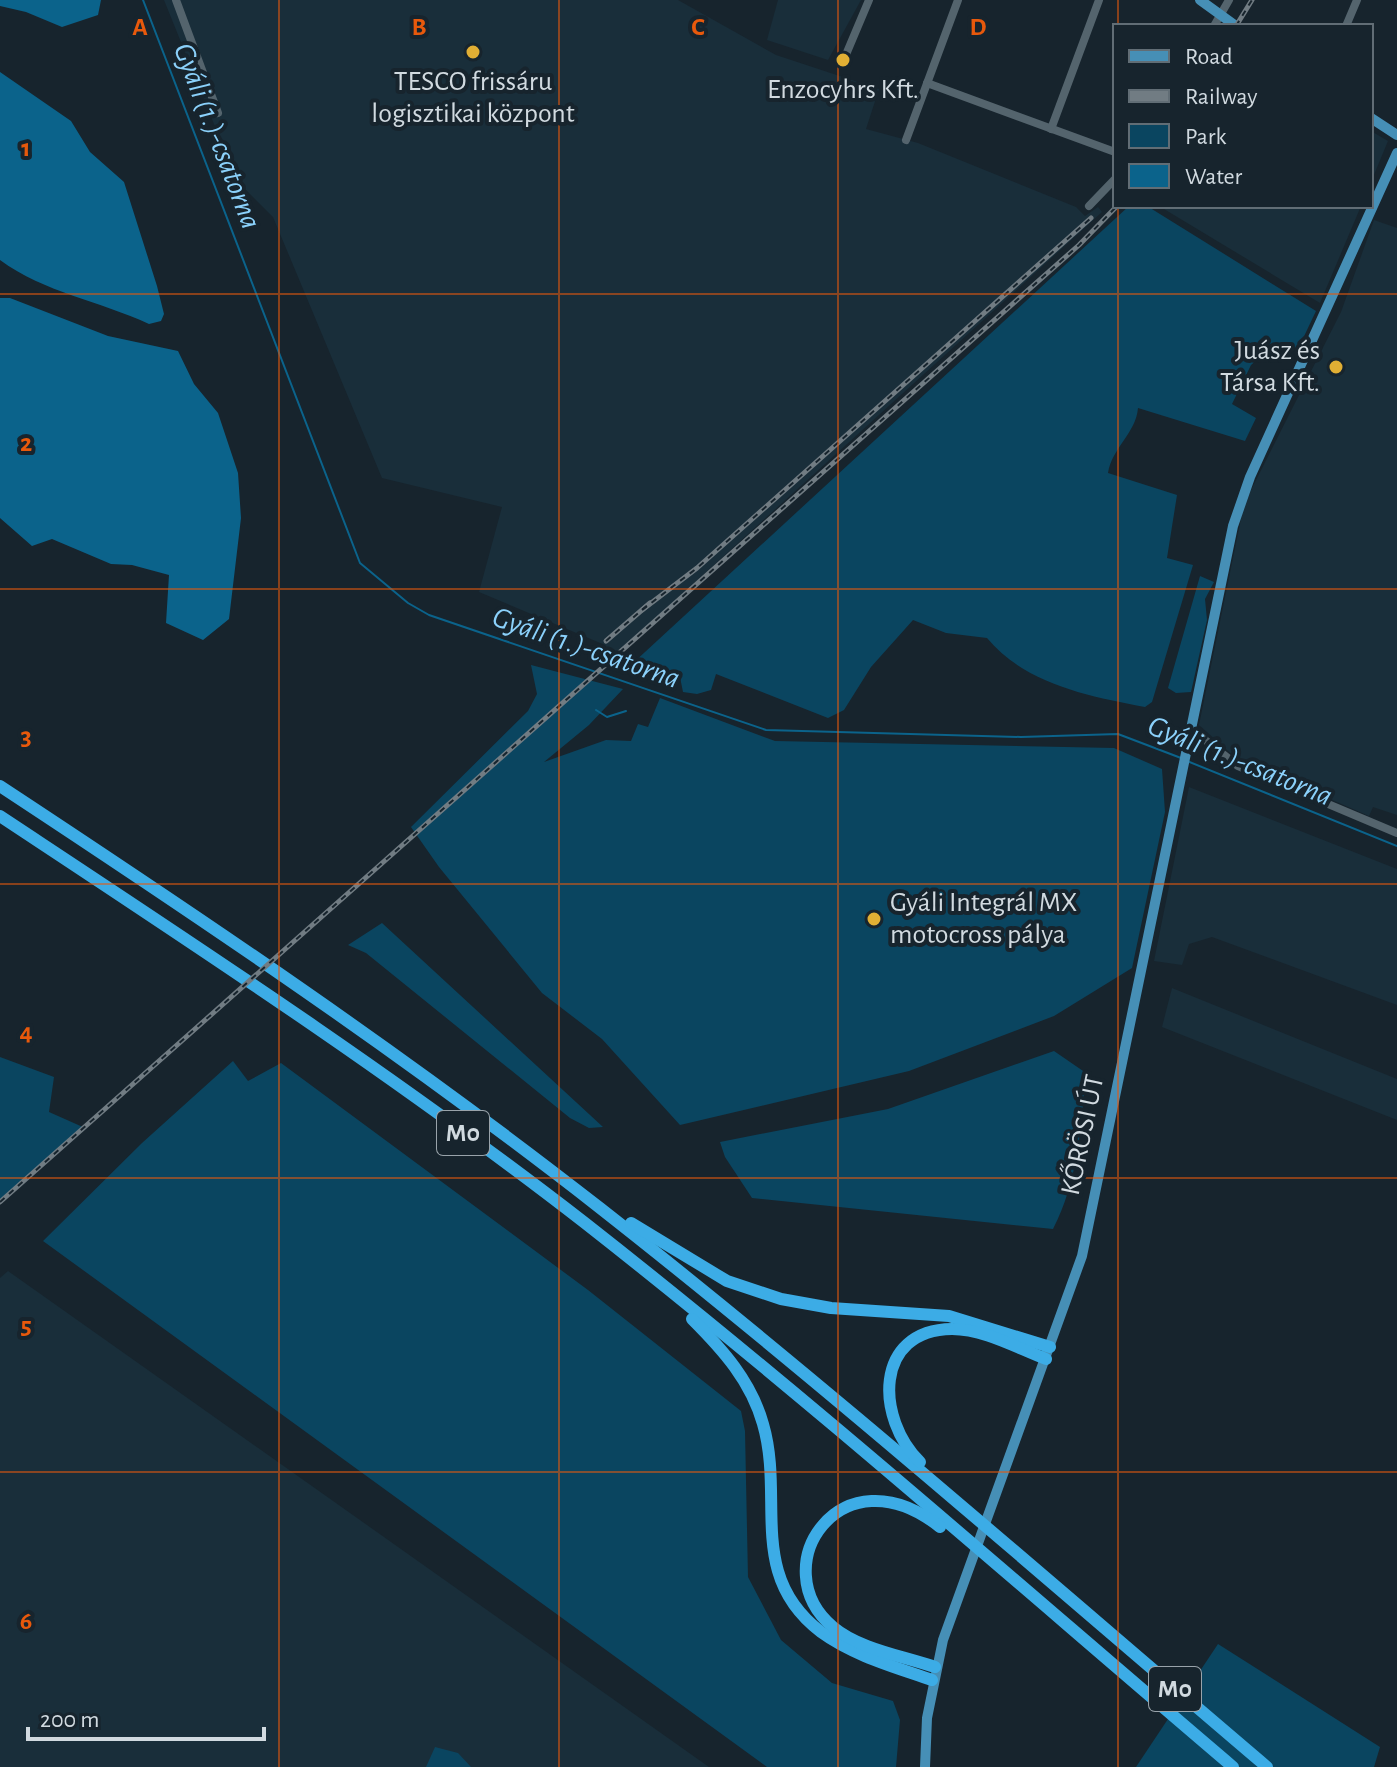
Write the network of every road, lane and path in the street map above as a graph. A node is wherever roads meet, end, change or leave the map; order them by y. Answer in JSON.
{"nodes":[{"id":1,"x":176,"y":0,"type":"edge"},
{"id":2,"x":869,"y":0,"type":"edge"},
{"id":3,"x":958,"y":0,"type":"edge"},
{"id":4,"x":1099,"y":0,"type":"edge"},
{"id":5,"x":1200,"y":0,"type":"edge"},
{"id":6,"x":1229,"y":0,"type":"edge"},
{"id":7,"x":1357,"y":0,"type":"edge"},
{"id":8,"x":1220,"y":15,"type":"junction"},
{"id":9,"x":1215,"y":24,"type":"edge"},
{"id":10,"x":1233,"y":24,"type":"edge"},
{"id":11,"x":1347,"y":24,"type":"edge"},
{"id":12,"x":842,"y":64,"type":"dead end"},
{"id":13,"x":927,"y":83,"type":"junction"},
{"id":14,"x":218,"y":113,"type":"dead end"},
{"id":15,"x":1373,"y":119,"type":"edge"},
{"id":16,"x":1051,"y":129,"type":"junction"},
{"id":17,"x":1397,"y":135,"type":"edge"},
{"id":18,"x":906,"y":140,"type":"dead end"},
{"id":19,"x":1113,"y":151,"type":"edge"},
{"id":20,"x":1397,"y":153,"type":"edge"},
{"id":21,"x":1113,"y":181,"type":"edge"},
{"id":22,"x":1089,"y":206,"type":"dead end"},
{"id":23,"x":1373,"y":206,"type":"edge"},
{"id":24,"x":1372,"y":208,"type":"edge"},
{"id":25,"x":1191,"y":729,"type":"junction"},
{"id":26,"x":0,"y":786,"type":"edge"},
{"id":27,"x":0,"y":816,"type":"edge"},
{"id":28,"x":1397,"y":833,"type":"edge"},
{"id":29,"x":597,"y":1206,"type":"junction"},
{"id":30,"x":633,"y":1262,"type":"junction"},
{"id":31,"x":1048,"y":1353,"type":"junction"},
{"id":32,"x":944,"y":1492,"type":"junction"},
{"id":33,"x":1009,"y":1576,"type":"junction"},
{"id":34,"x":934,"y":1674,"type":"junction"},
{"id":35,"x":925,"y":1767,"type":"edge"},
{"id":36,"x":1233,"y":1767,"type":"edge"},
{"id":37,"x":1267,"y":1767,"type":"edge"}],
"edges":[{"from":1,"to":14,"type":"street"},
{"from":2,"to":12,"type":"street"},
{"from":3,"to":13,"type":"street"},
{"from":4,"to":16,"type":"street"},
{"from":5,"to":8,"type":"main road"},
{"from":6,"to":8,"type":"street"},
{"from":7,"to":11,"type":"street"},
{"from":8,"to":9,"type":"street"},
{"from":8,"to":10,"type":"main road"},
{"from":13,"to":16,"type":"street"},
{"from":13,"to":18,"type":"street"},
{"from":15,"to":17,"type":"main road"},
{"from":16,"to":19,"type":"street"},
{"from":20,"to":23,"type":"main road"},
{"from":21,"to":22,"type":"street"},
{"from":24,"to":25,"type":"main road"},
{"from":25,"to":28,"type":"street"},
{"from":25,"to":31,"type":"main road","name":"KŐRÖSI ÚT"},
{"from":26,"to":29,"type":"highway","number":"M0"},
{"from":27,"to":30,"type":"highway","number":"M0"},
{"from":29,"to":31,"type":"highway"},
{"from":29,"to":32,"type":"highway","number":"M0"},
{"from":30,"to":33,"type":"highway","number":"M0"},
{"from":30,"to":34,"type":"highway"},
{"from":31,"to":32,"type":"highway"},
{"from":31,"to":34,"type":"main road","name":"KŐRÖSI ÚT"},
{"from":32,"to":37,"type":"highway","number":"M0"},
{"from":33,"to":34,"type":"highway"},
{"from":33,"to":36,"type":"highway","number":"M0"},
{"from":34,"to":35,"type":"main road"}]}
